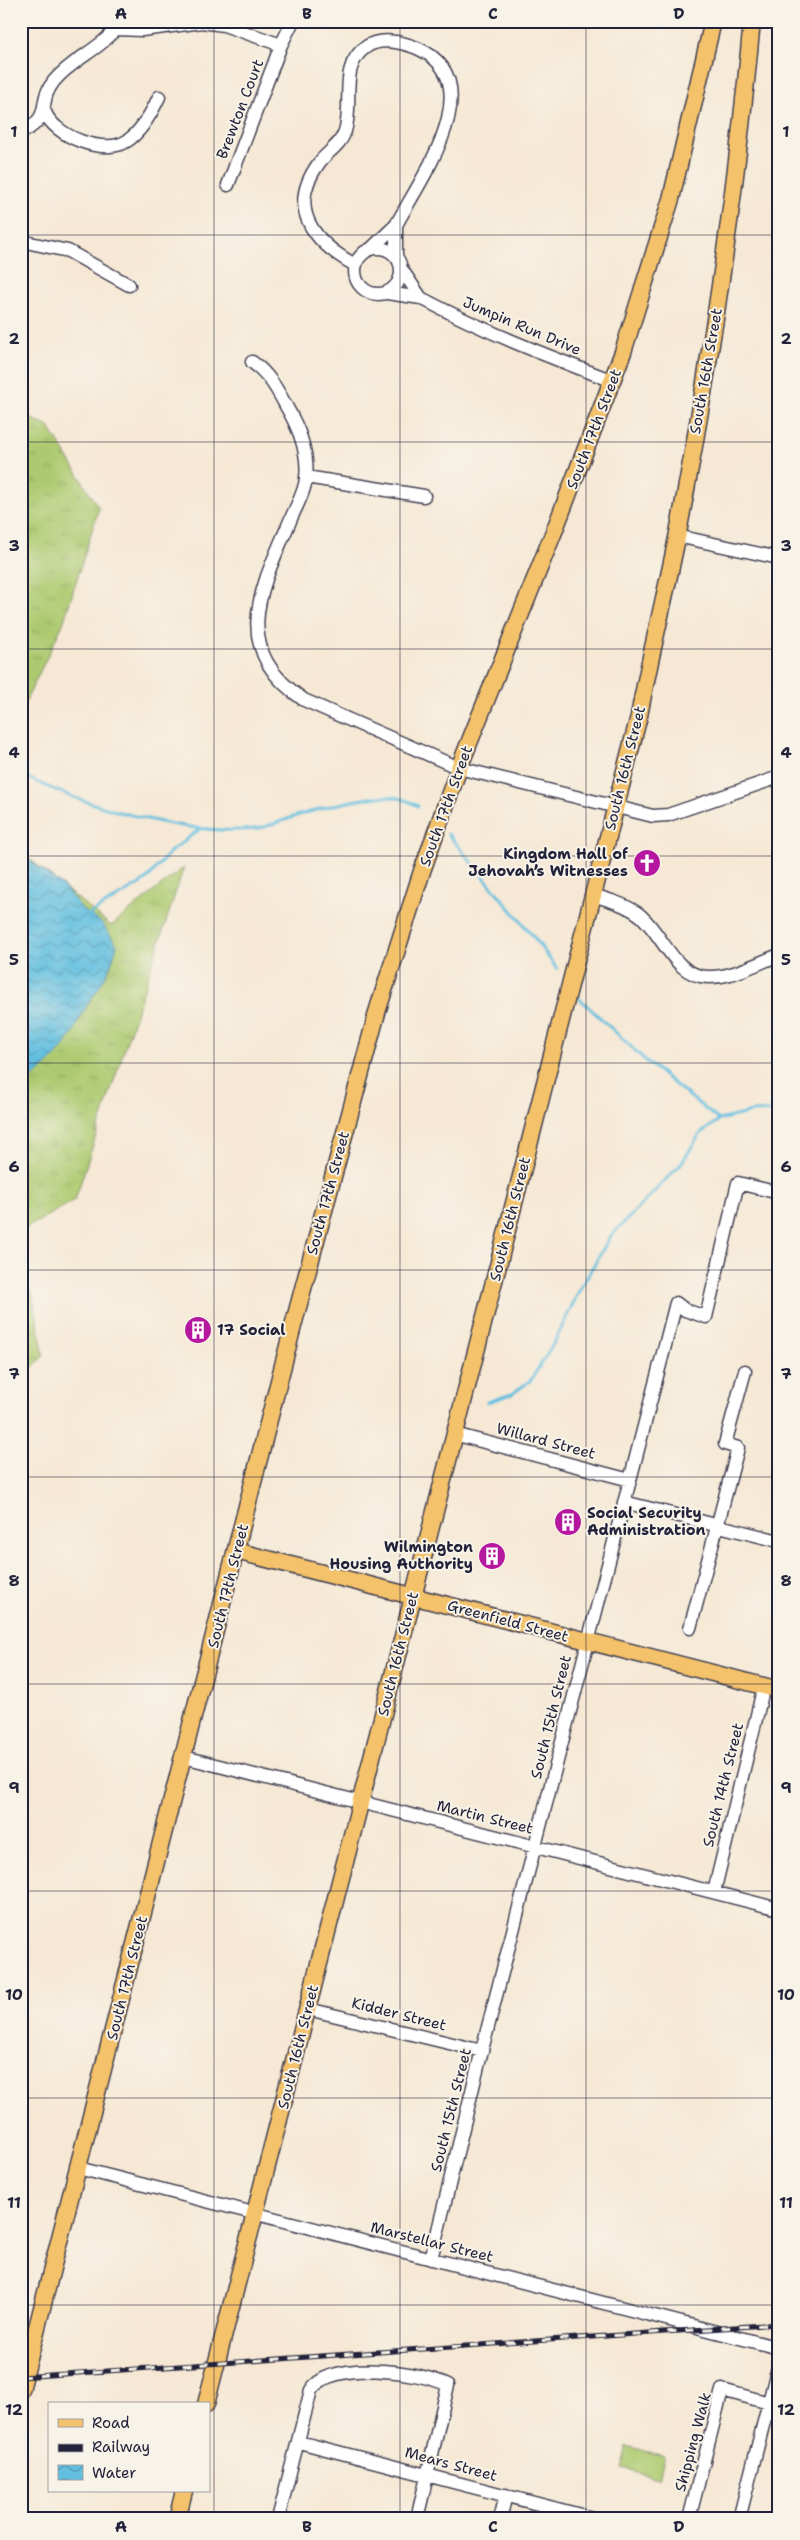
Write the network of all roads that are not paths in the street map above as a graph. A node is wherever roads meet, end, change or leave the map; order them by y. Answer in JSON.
{"nodes":[{"id":1,"x":293,"y":21,"type":"edge"},
{"id":2,"x":713,"y":21,"type":"edge"},
{"id":3,"x":752,"y":21,"type":"edge"},
{"id":4,"x":119,"y":25,"type":"edge"},
{"id":5,"x":281,"y":45,"type":"junction"},
{"id":6,"x":159,"y":97,"type":"dead end"},
{"id":7,"x":45,"y":112,"type":"junction"},
{"id":8,"x":21,"y":134,"type":"edge"},
{"id":9,"x":228,"y":186,"type":"dead end"},
{"id":10,"x":396,"y":225,"type":"junction"},
{"id":11,"x":21,"y":241,"type":"edge"},
{"id":12,"x":372,"y":248,"type":"junction"},
{"id":13,"x":396,"y":256,"type":"junction"},
{"id":14,"x":355,"y":265,"type":"junction"},
{"id":15,"x":402,"y":270,"type":"junction"},
{"id":16,"x":129,"y":285,"type":"dead end"},
{"id":17,"x":387,"y":293,"type":"junction"},
{"id":18,"x":421,"y":298,"type":"junction"},
{"id":19,"x":252,"y":362,"type":"dead end"},
{"id":20,"x":613,"y":381,"type":"junction"},
{"id":21,"x":306,"y":477,"type":"junction"},
{"id":22,"x":424,"y":496,"type":"dead end"},
{"id":23,"x":677,"y":536,"type":"junction"},
{"id":24,"x":779,"y":558,"type":"edge"},
{"id":25,"x":459,"y":768,"type":"junction"},
{"id":26,"x":779,"y":777,"type":"edge"},
{"id":27,"x":615,"y":807,"type":"junction"},
{"id":28,"x":592,"y":895,"type":"junction"},
{"id":29,"x":779,"y":955,"type":"edge"},
{"id":30,"x":779,"y":1193,"type":"edge"},
{"id":31,"x":745,"y":1371,"type":"dead end"},
{"id":32,"x":454,"y":1434,"type":"junction"},
{"id":33,"x":630,"y":1480,"type":"junction"},
{"id":34,"x":624,"y":1502,"type":"junction"},
{"id":35,"x":716,"y":1525,"type":"junction"},
{"id":36,"x":779,"y":1541,"type":"edge"},
{"id":37,"x":236,"y":1551,"type":"junction"},
{"id":38,"x":413,"y":1596,"type":"junction"},
{"id":39,"x":690,"y":1628,"type":"dead end"},
{"id":40,"x":587,"y":1642,"type":"junction"},
{"id":41,"x":771,"y":1688,"type":"edge"},
{"id":42,"x":184,"y":1757,"type":"junction"},
{"id":43,"x":360,"y":1803,"type":"junction"},
{"id":44,"x":536,"y":1847,"type":"junction"},
{"id":45,"x":714,"y":1892,"type":"junction"},
{"id":46,"x":779,"y":1909,"type":"edge"},
{"id":47,"x":308,"y":2009,"type":"junction"},
{"id":48,"x":482,"y":2051,"type":"junction"},
{"id":49,"x":78,"y":2168,"type":"junction"},
{"id":50,"x":255,"y":2214,"type":"junction"},
{"id":51,"x":431,"y":2259,"type":"junction"},
{"id":52,"x":779,"y":2348,"type":"edge"},
{"id":53,"x":779,"y":2363,"type":"edge"},
{"id":54,"x":21,"y":2390,"type":"edge"},
{"id":55,"x":207,"y":2402,"type":"edge"},
{"id":56,"x":769,"y":2403,"type":"junction"},
{"id":57,"x":299,"y":2442,"type":"junction"},
{"id":58,"x":428,"y":2475,"type":"junction"},
{"id":59,"x":184,"y":2492,"type":"edge"},
{"id":60,"x":506,"y":2495,"type":"junction"},
{"id":61,"x":552,"y":2513,"type":"edge"},
{"id":62,"x":177,"y":2519,"type":"edge"},
{"id":63,"x":278,"y":2519,"type":"edge"},
{"id":64,"x":416,"y":2519,"type":"edge"},
{"id":65,"x":500,"y":2519,"type":"edge"},
{"id":66,"x":596,"y":2519,"type":"edge"},
{"id":67,"x":689,"y":2519,"type":"edge"},
{"id":68,"x":740,"y":2519,"type":"edge"}],
"edges":[{"from":1,"to":5,"type":"street","name":"Brewton Court"},
{"from":2,"to":20,"type":"main road","name":"South 17th Street"},
{"from":3,"to":23,"type":"main road","name":"South 16th Street"},
{"from":4,"to":5,"type":"street","name":"Brewton Court"},
{"from":4,"to":7,"type":"street"},
{"from":5,"to":9,"type":"street","name":"Brewton Court"},
{"from":6,"to":7,"type":"street"},
{"from":7,"to":8,"type":"street"},
{"from":10,"to":12,"type":"street","name":"Jumpin Run Drive"},
{"from":10,"to":13,"type":"street","name":"Jumpin Run Drive"},
{"from":10,"to":14,"type":"street","name":"Jumpin Run Drive"},
{"from":11,"to":16,"type":"street"},
{"from":12,"to":13,"type":"street"},
{"from":12,"to":14,"type":"street","name":"Jumpin Run Drive"},
{"from":13,"to":15,"type":"street","name":"Jumpin Run Drive"},
{"from":14,"to":17,"type":"street","name":"Jumpin Run Drive"},
{"from":15,"to":17,"type":"street"},
{"from":15,"to":18,"type":"street","name":"Jumpin Run Drive"},
{"from":17,"to":18,"type":"street","name":"Jumpin Run Drive"},
{"from":18,"to":20,"type":"street","name":"Jumpin Run Drive"},
{"from":19,"to":21,"type":"street"},
{"from":20,"to":25,"type":"main road","name":"South 17th Street"},
{"from":21,"to":22,"type":"street"},
{"from":21,"to":25,"type":"street"},
{"from":23,"to":24,"type":"street"},
{"from":23,"to":27,"type":"main road","name":"South 16th Street"},
{"from":25,"to":27,"type":"street"},
{"from":25,"to":37,"type":"main road","name":"South 17th Street"},
{"from":26,"to":27,"type":"street"},
{"from":27,"to":28,"type":"main road","name":"South 16th Street"},
{"from":28,"to":29,"type":"street"},
{"from":28,"to":32,"type":"main road","name":"South 16th Street"},
{"from":30,"to":33,"type":"street","name":"South 15th Street"},
{"from":31,"to":35,"type":"street"},
{"from":32,"to":33,"type":"street","name":"Willard Street"},
{"from":32,"to":38,"type":"main road","name":"South 16th Street"},
{"from":33,"to":34,"type":"street","name":"South 15th Street"},
{"from":34,"to":35,"type":"street"},
{"from":34,"to":40,"type":"street","name":"South 15th Street"},
{"from":35,"to":36,"type":"street"},
{"from":35,"to":39,"type":"street"},
{"from":37,"to":38,"type":"main road","name":"Greenfield Street"},
{"from":37,"to":42,"type":"main road","name":"South 17th Street"},
{"from":38,"to":40,"type":"main road","name":"Greenfield Street"},
{"from":38,"to":43,"type":"main road","name":"South 16th Street"},
{"from":40,"to":41,"type":"main road","name":"Greenfield Street"},
{"from":40,"to":44,"type":"street","name":"South 15th Street"},
{"from":41,"to":45,"type":"street","name":"South 14th Street"},
{"from":42,"to":43,"type":"street","name":"Martin Street"},
{"from":42,"to":49,"type":"main road","name":"South 17th Street"},
{"from":43,"to":44,"type":"street","name":"Martin Street"},
{"from":43,"to":47,"type":"main road","name":"South 16th Street"},
{"from":44,"to":45,"type":"street","name":"Martin Street"},
{"from":44,"to":48,"type":"street","name":"South 15th Street"},
{"from":45,"to":46,"type":"street","name":"Martin Street"},
{"from":47,"to":48,"type":"street","name":"Kidder Street"},
{"from":47,"to":50,"type":"main road","name":"South 16th Street"},
{"from":48,"to":51,"type":"street","name":"South 15th Street"},
{"from":49,"to":50,"type":"street","name":"Marstellar Street"},
{"from":49,"to":54,"type":"main road","name":"South 17th Street"},
{"from":50,"to":51,"type":"street","name":"Marstellar Street"},
{"from":50,"to":55,"type":"main road","name":"South 16th Street"},
{"from":51,"to":52,"type":"street","name":"Marstellar Street"},
{"from":53,"to":56,"type":"street"},
{"from":56,"to":67,"type":"street","name":"Shipping Walk"},
{"from":56,"to":68,"type":"street"},
{"from":57,"to":58,"type":"street","name":"Mears Street"},
{"from":57,"to":58,"type":"street"},
{"from":57,"to":63,"type":"street"},
{"from":58,"to":60,"type":"street","name":"Mears Street"},
{"from":58,"to":64,"type":"street"},
{"from":59,"to":62,"type":"main road"},
{"from":60,"to":61,"type":"street","name":"Mears Street"},
{"from":60,"to":65,"type":"street"},
{"from":61,"to":66,"type":"street","name":"Mears Street"}]}
